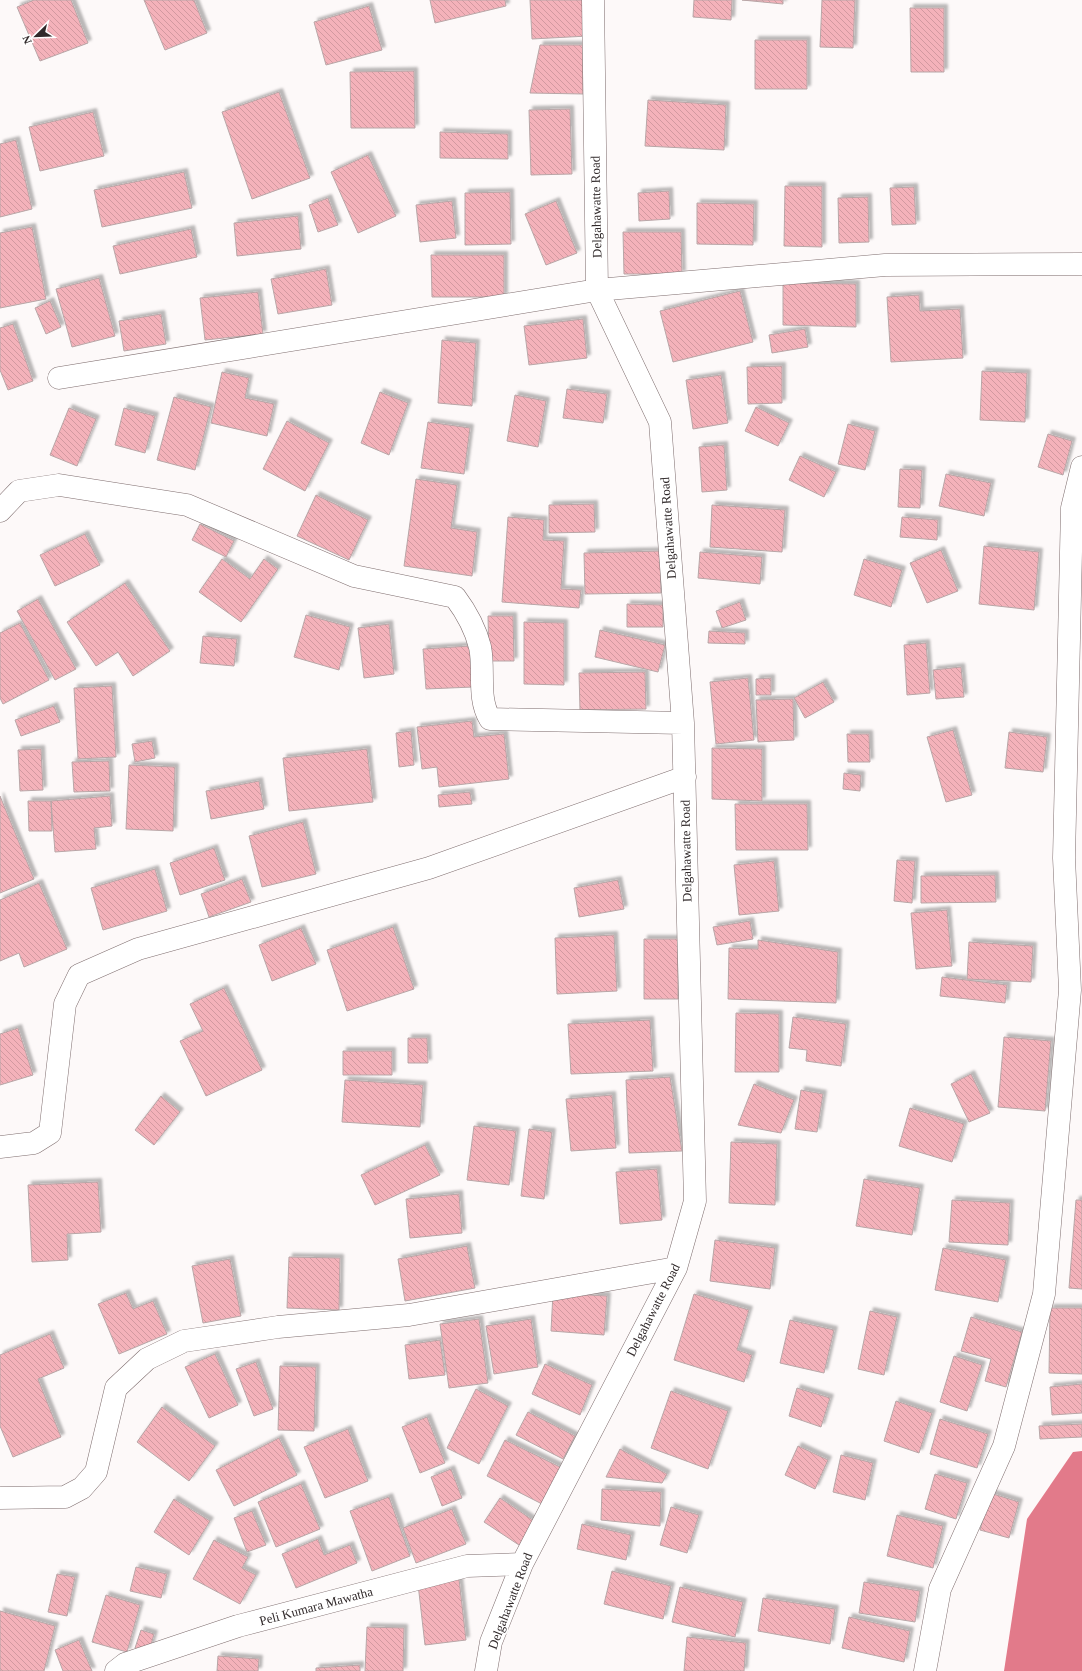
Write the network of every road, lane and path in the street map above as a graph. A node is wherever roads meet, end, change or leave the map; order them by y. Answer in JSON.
{"nodes":[{"id":1,"x":593,"y":0,"type":"edge"},
{"id":2,"x":1082,"y":264,"type":"edge"},
{"id":3,"x":597,"y":290,"type":"junction"},
{"id":4,"x":59,"y":378,"type":"dead end"},
{"id":5,"x":1082,"y":467,"type":"edge"},
{"id":6,"x":0,"y":511,"type":"edge"},
{"id":7,"x":683,"y":723,"type":"junction"},
{"id":8,"x":685,"y":777,"type":"junction"},
{"id":9,"x":0,"y":1147,"type":"edge"},
{"id":10,"x":676,"y":1268,"type":"junction"},
{"id":11,"x":0,"y":1498,"type":"edge"},
{"id":12,"x":522,"y":1564,"type":"junction"},
{"id":13,"x":116,"y":1671,"type":"edge"},
{"id":14,"x":486,"y":1671,"type":"edge"},
{"id":15,"x":925,"y":1671,"type":"edge"}],
"edges":[{"from":1,"to":3,"type":"street","name":"Delgahawatte Road"},
{"from":2,"to":3,"type":"street"},
{"from":3,"to":4,"type":"street"},
{"from":3,"to":7,"type":"street","name":"Delgahawatte Road"},
{"from":5,"to":15,"type":"street"},
{"from":6,"to":7,"type":"street"},
{"from":7,"to":8,"type":"street","name":"Delgahawatte Road"},
{"from":8,"to":9,"type":"street"},
{"from":8,"to":10,"type":"street","name":"Delgahawatte Road"},
{"from":10,"to":11,"type":"street"},
{"from":10,"to":12,"type":"street","name":"Delgahawatte Road"},
{"from":12,"to":13,"type":"street","name":"Peli Kumara Mawatha"},
{"from":12,"to":14,"type":"street","name":"Delgahawatte Road"}]}
